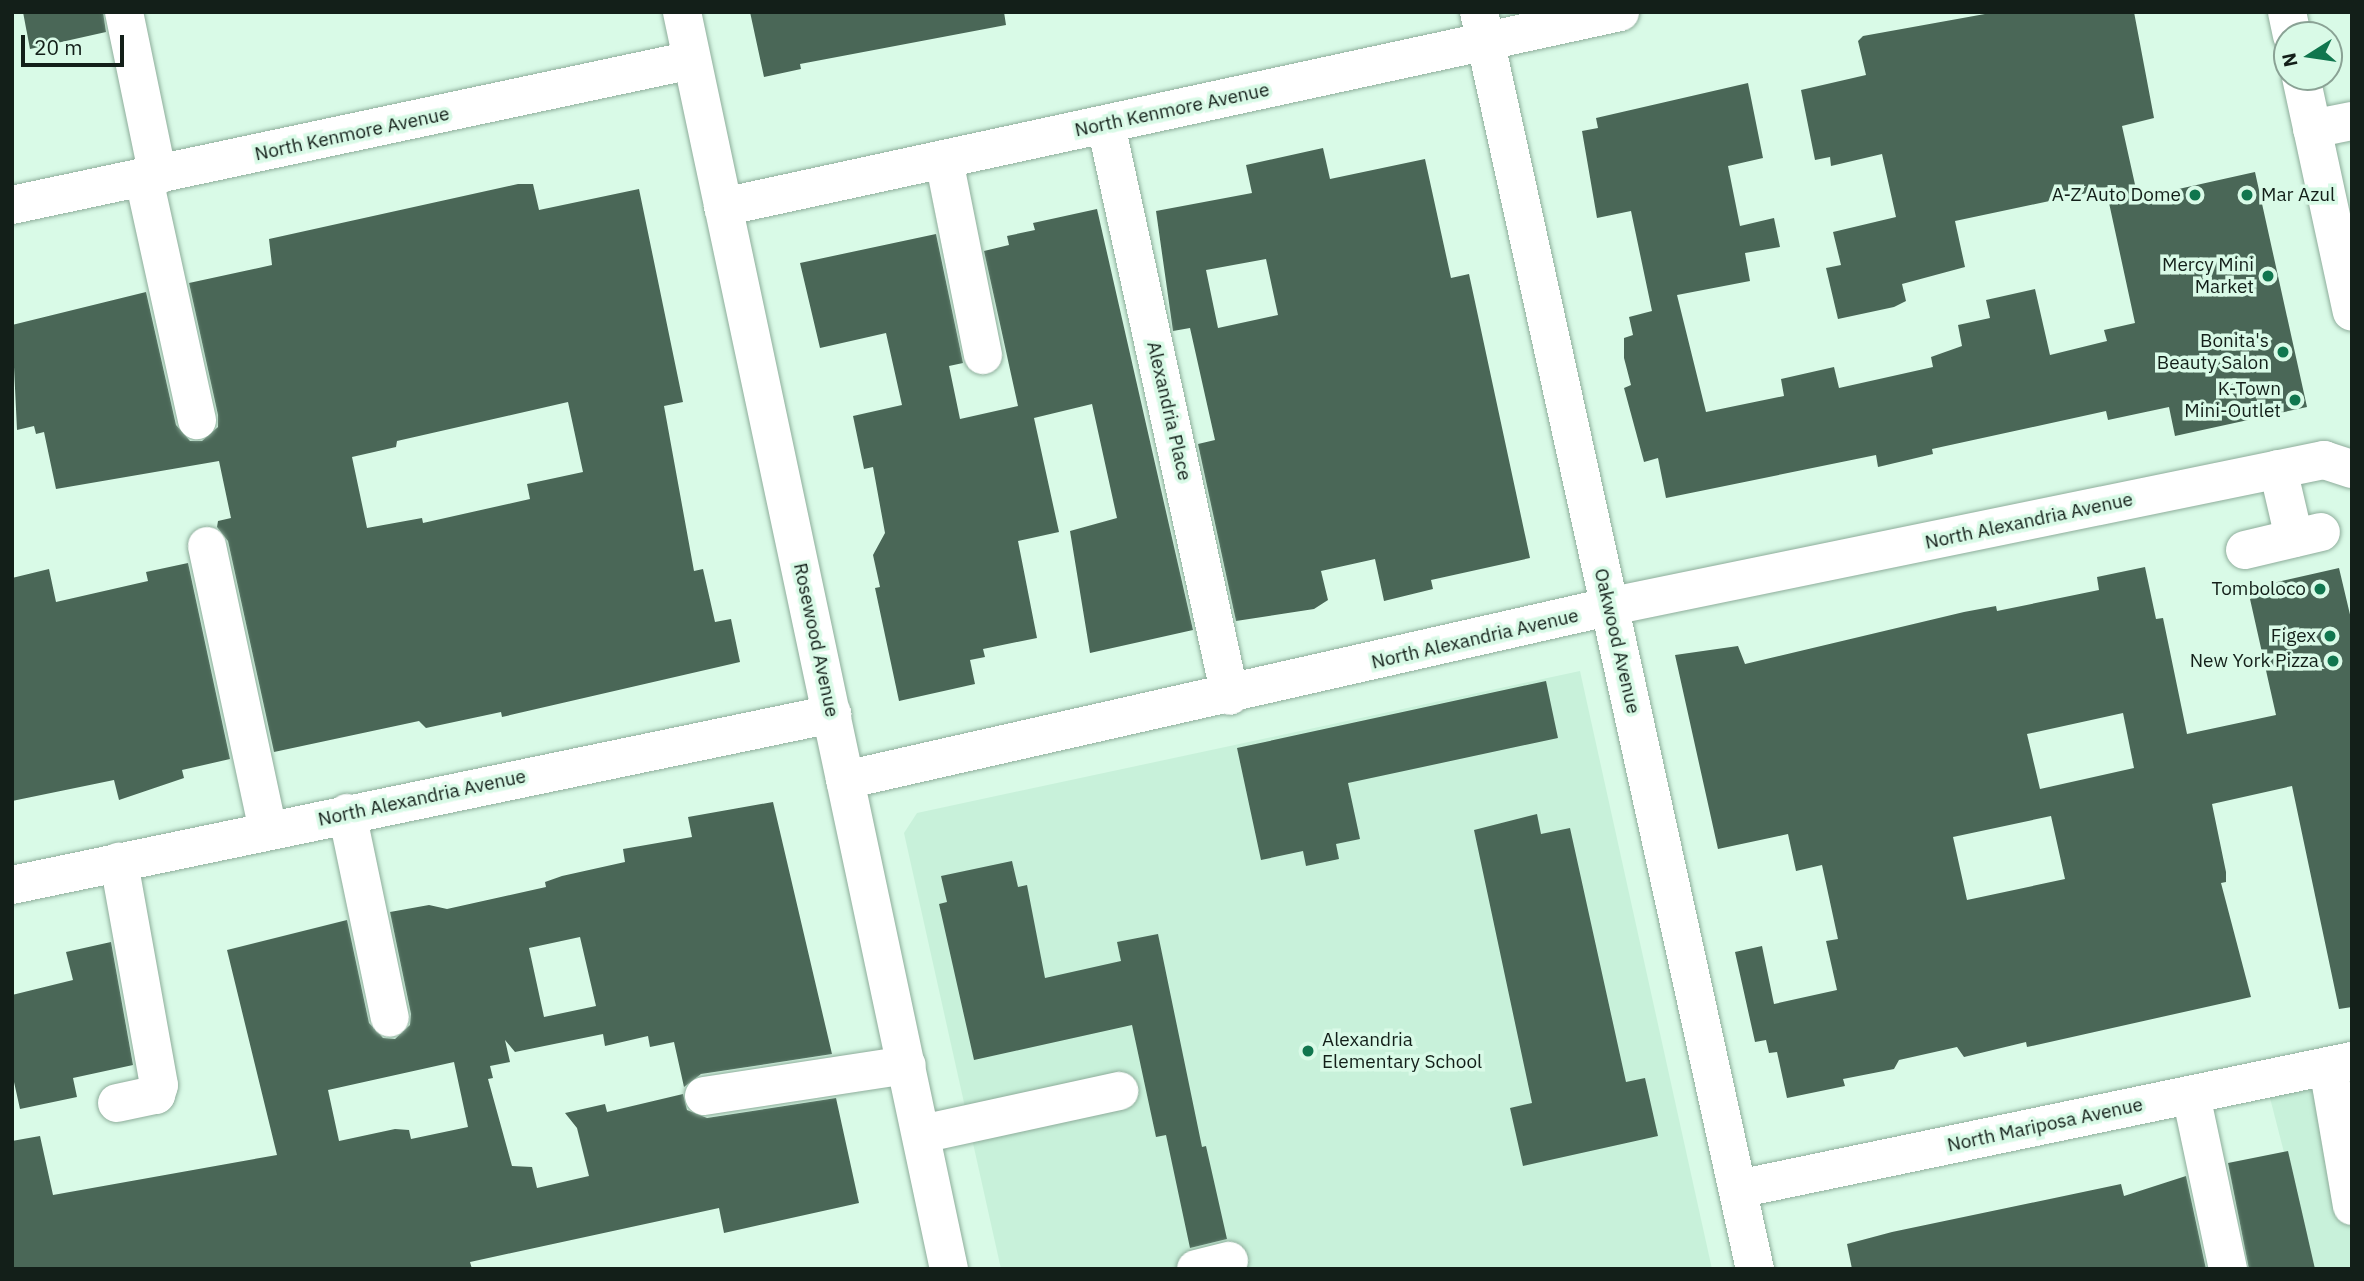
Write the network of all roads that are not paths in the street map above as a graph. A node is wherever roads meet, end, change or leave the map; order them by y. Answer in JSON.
{"nodes":[{"id":1,"x":124,"y":12,"type":"edge"},
{"id":2,"x":682,"y":12,"type":"edge"},
{"id":3,"x":1620,"y":12,"type":"edge"},
{"id":4,"x":1482,"y":27,"type":"edge"},
{"id":5,"x":692,"y":60,"type":"junction"},
{"id":6,"x":2304,"y":91,"type":"edge"},
{"id":7,"x":2352,"y":121,"type":"edge"},
{"id":8,"x":1106,"y":125,"type":"junction"},
{"id":9,"x":2312,"y":129,"type":"junction"},
{"id":10,"x":944,"y":160,"type":"junction"},
{"id":11,"x":151,"y":178,"type":"junction"},
{"id":12,"x":12,"y":205,"type":"edge"},
{"id":13,"x":723,"y":207,"type":"junction"},
{"id":14,"x":2352,"y":312,"type":"edge"},
{"id":15,"x":983,"y":355,"type":"dead end"},
{"id":16,"x":197,"y":420,"type":"dead end"},
{"id":17,"x":2278,"y":469,"type":"junction"},
{"id":18,"x":2352,"y":469,"type":"edge"},
{"id":19,"x":207,"y":546,"type":"dead end"},
{"id":20,"x":2245,"y":550,"type":"dead end"},
{"id":21,"x":1612,"y":606,"type":"junction"},
{"id":22,"x":1230,"y":696,"type":"junction"},
{"id":23,"x":832,"y":714,"type":"junction"},
{"id":24,"x":845,"y":780,"type":"junction"},
{"id":25,"x":347,"y":813,"type":"junction"},
{"id":26,"x":268,"y":830,"type":"junction"},
{"id":27,"x":119,"y":862,"type":"junction"},
{"id":28,"x":12,"y":885,"type":"edge"},
{"id":29,"x":390,"y":1018,"type":"dead end"},
{"id":30,"x":2340,"y":1064,"type":"edge"},
{"id":31,"x":907,"y":1065,"type":"junction"},
{"id":32,"x":1119,"y":1091,"type":"dead end"},
{"id":33,"x":2191,"y":1095,"type":"junction"},
{"id":34,"x":704,"y":1096,"type":"dead end"},
{"id":35,"x":117,"y":1104,"type":"dead end"},
{"id":36,"x":922,"y":1134,"type":"junction"},
{"id":37,"x":1738,"y":1189,"type":"junction"},
{"id":38,"x":2352,"y":1206,"type":"edge"},
{"id":39,"x":943,"y":1268,"type":"edge"},
{"id":40,"x":1755,"y":1269,"type":"edge"},
{"id":41,"x":2228,"y":1269,"type":"edge"}],
"edges":[{"from":1,"to":11,"type":"street"},
{"from":2,"to":5,"type":"street","name":"Rosewood Avenue"},
{"from":3,"to":4,"type":"street","name":"North Kenmore Avenue"},
{"from":4,"to":8,"type":"street","name":"North Kenmore Avenue"},
{"from":4,"to":21,"type":"street","name":"Oakwood Avenue"},
{"from":5,"to":11,"type":"street","name":"North Kenmore Avenue"},
{"from":5,"to":13,"type":"street","name":"Rosewood Avenue"},
{"from":6,"to":9,"type":"street"},
{"from":7,"to":9,"type":"street"},
{"from":8,"to":10,"type":"street","name":"North Kenmore Avenue"},
{"from":8,"to":22,"type":"street","name":"Alexandria Place"},
{"from":9,"to":14,"type":"street"},
{"from":10,"to":13,"type":"street","name":"North Kenmore Avenue"},
{"from":10,"to":15,"type":"street"},
{"from":11,"to":12,"type":"street","name":"North Kenmore Avenue"},
{"from":11,"to":16,"type":"street"},
{"from":13,"to":23,"type":"street","name":"Rosewood Avenue"},
{"from":17,"to":18,"type":"street","name":"North Alexandria Avenue"},
{"from":17,"to":20,"type":"street"},
{"from":17,"to":21,"type":"street","name":"North Alexandria Avenue"},
{"from":19,"to":26,"type":"street"},
{"from":21,"to":22,"type":"street","name":"North Alexandria Avenue"},
{"from":21,"to":37,"type":"street","name":"Oakwood Avenue"},
{"from":22,"to":24,"type":"street","name":"North Alexandria Avenue"},
{"from":23,"to":24,"type":"street","name":"Rosewood Avenue"},
{"from":23,"to":25,"type":"street","name":"North Alexandria Avenue"},
{"from":24,"to":31,"type":"street","name":"Rosewood Avenue"},
{"from":25,"to":26,"type":"street","name":"North Alexandria Avenue"},
{"from":25,"to":29,"type":"street"},
{"from":26,"to":27,"type":"street","name":"North Alexandria Avenue"},
{"from":27,"to":28,"type":"street","name":"North Alexandria Avenue"},
{"from":27,"to":35,"type":"street"},
{"from":30,"to":33,"type":"street","name":"North Mariposa Avenue"},
{"from":30,"to":38,"type":"street"},
{"from":31,"to":34,"type":"street"},
{"from":31,"to":36,"type":"street","name":"Rosewood Avenue"},
{"from":32,"to":36,"type":"street"},
{"from":33,"to":37,"type":"street","name":"North Mariposa Avenue"},
{"from":33,"to":41,"type":"street"},
{"from":36,"to":39,"type":"street","name":"Rosewood Avenue"},
{"from":37,"to":40,"type":"street","name":"Oakwood Avenue"}]}
